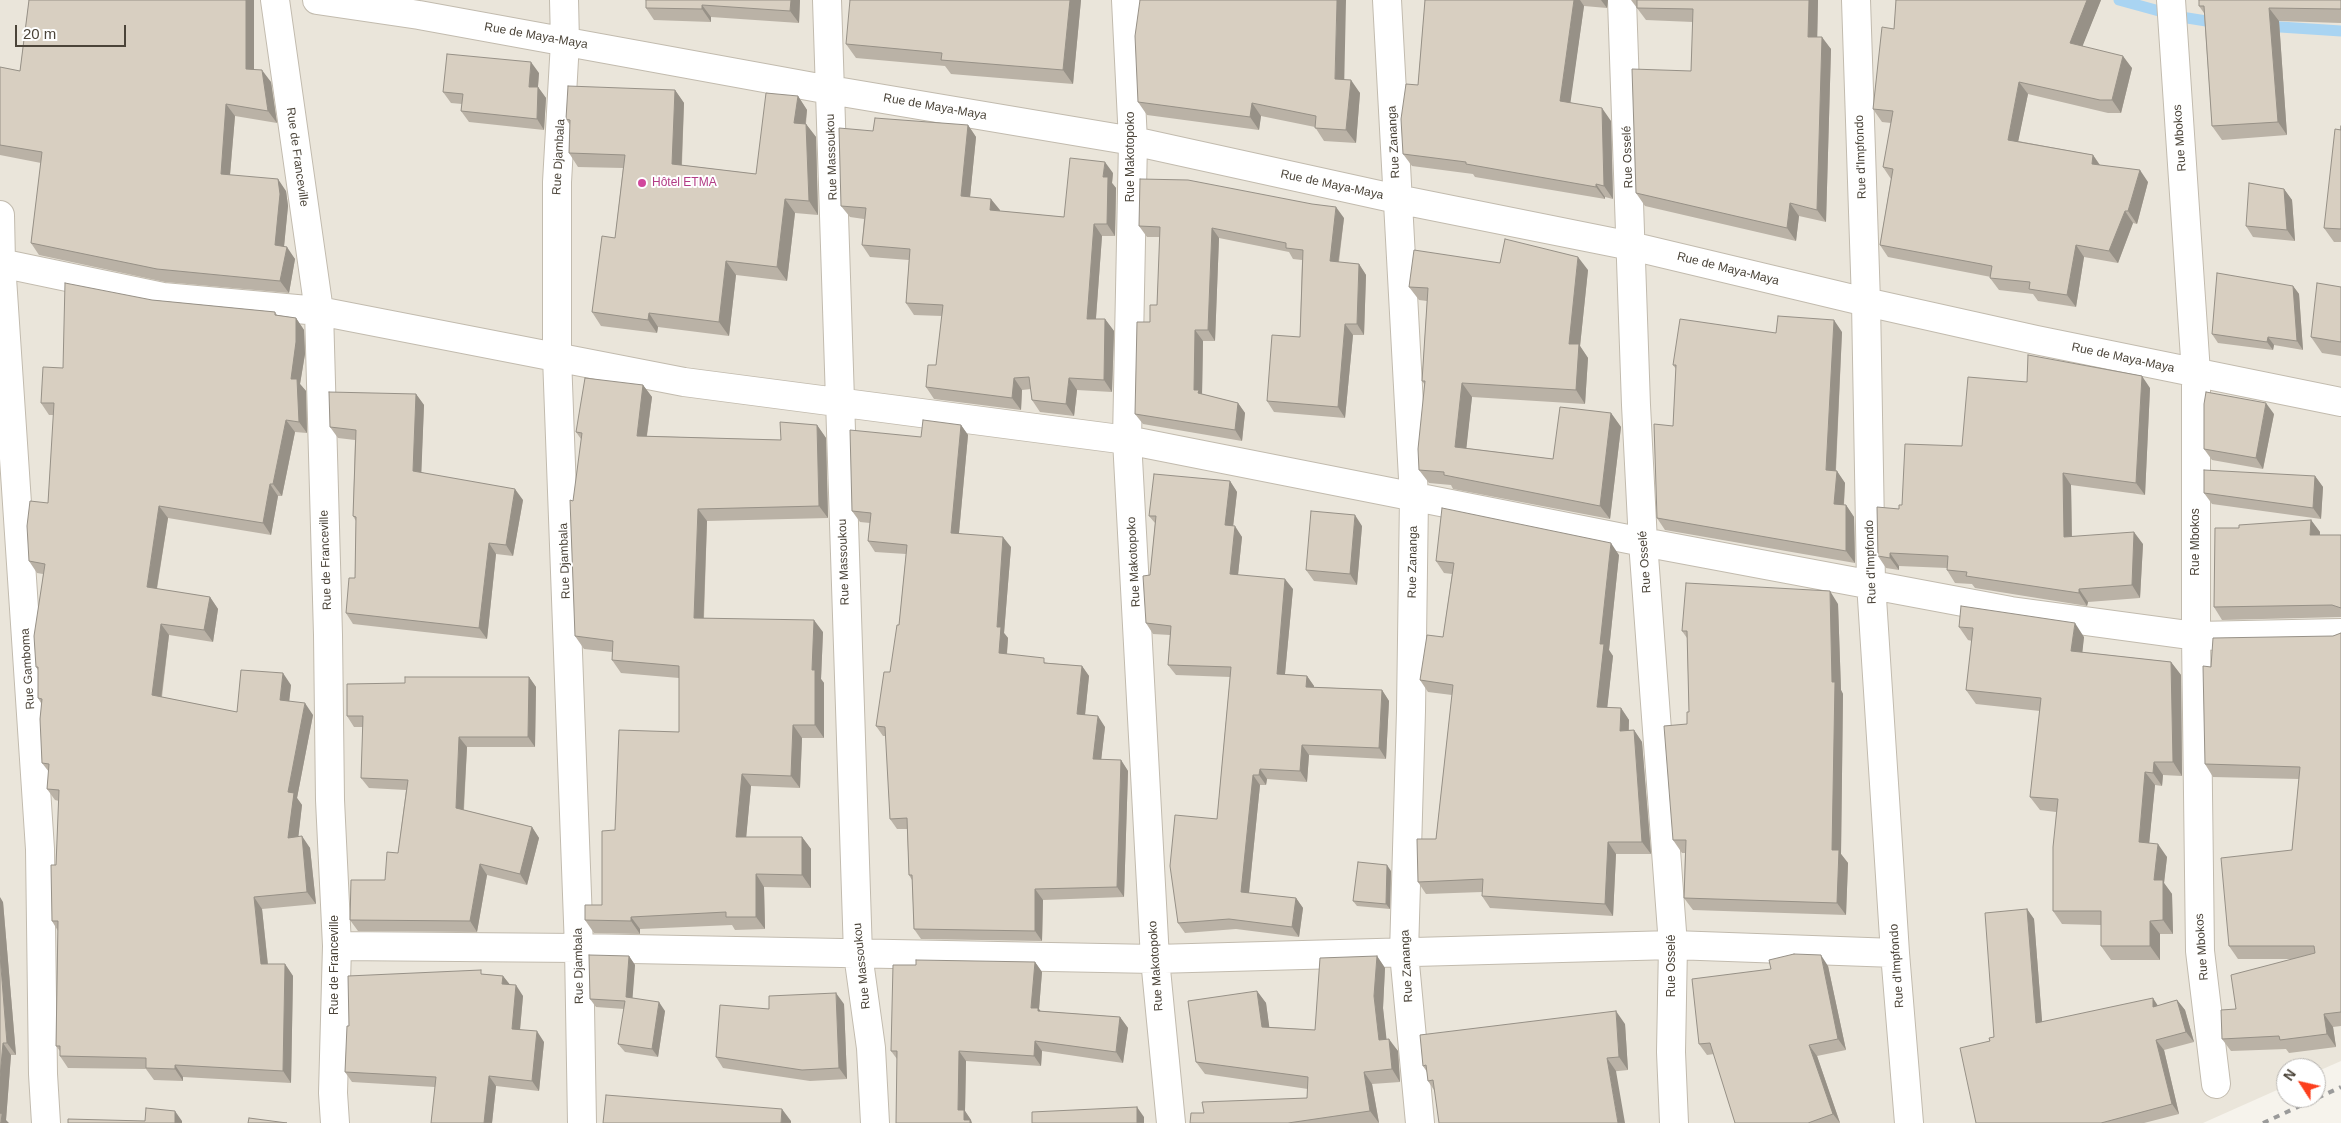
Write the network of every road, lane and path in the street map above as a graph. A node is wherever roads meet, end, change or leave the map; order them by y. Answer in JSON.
{"nodes":[{"id":1,"x":275,"y":0,"type":"edge"},
{"id":2,"x":317,"y":0,"type":"edge"},
{"id":3,"x":564,"y":0,"type":"edge"},
{"id":4,"x":827,"y":0,"type":"edge"},
{"id":5,"x":1126,"y":0,"type":"edge"},
{"id":6,"x":1387,"y":0,"type":"edge"},
{"id":7,"x":1622,"y":0,"type":"edge"},
{"id":8,"x":1856,"y":0,"type":"edge"},
{"id":9,"x":2171,"y":0,"type":"edge"},
{"id":10,"x":565,"y":42,"type":"junction"},
{"id":11,"x":830,"y":90,"type":"junction"},
{"id":12,"x":1133,"y":141,"type":"junction"},
{"id":13,"x":1397,"y":199,"type":"junction"},
{"id":14,"x":0,"y":215,"type":"edge"},
{"id":15,"x":1631,"y":246,"type":"junction"},
{"id":16,"x":1,"y":263,"type":"edge"},
{"id":17,"x":1866,"y":302,"type":"junction"},
{"id":18,"x":319,"y":311,"type":"junction"},
{"id":19,"x":557,"y":357,"type":"junction"},
{"id":20,"x":2196,"y":374,"type":"junction"},
{"id":21,"x":2341,"y":402,"type":"edge"},
{"id":22,"x":839,"y":403,"type":"junction"},
{"id":23,"x":1127,"y":440,"type":"junction"},
{"id":24,"x":1414,"y":497,"type":"junction"},
{"id":25,"x":1643,"y":542,"type":"junction"},
{"id":26,"x":1871,"y":584,"type":"junction"},
{"id":27,"x":2341,"y":633,"type":"edge"},
{"id":28,"x":2196,"y":636,"type":"junction"},
{"id":29,"x":1673,"y":945,"type":"junction"},
{"id":30,"x":337,"y":946,"type":"junction"},
{"id":31,"x":579,"y":948,"type":"junction"},
{"id":32,"x":1895,"y":952,"type":"junction"},
{"id":33,"x":1404,"y":953,"type":"junction"},
{"id":34,"x":858,"y":954,"type":"junction"},
{"id":35,"x":1155,"y":959,"type":"junction"},
{"id":36,"x":2216,"y":1084,"type":"dead end"},
{"id":37,"x":46,"y":1123,"type":"edge"},
{"id":38,"x":335,"y":1123,"type":"edge"},
{"id":39,"x":582,"y":1123,"type":"edge"},
{"id":40,"x":875,"y":1123,"type":"edge"},
{"id":41,"x":1171,"y":1123,"type":"edge"},
{"id":42,"x":1420,"y":1123,"type":"edge"},
{"id":43,"x":1674,"y":1123,"type":"edge"},
{"id":44,"x":1909,"y":1123,"type":"edge"}],
"edges":[{"from":1,"to":18,"type":"street","name":"Rue de Franceville"},
{"from":2,"to":10,"type":"street","name":"Rue de Maya-Maya"},
{"from":3,"to":10,"type":"street","name":"Rue Djambala"},
{"from":4,"to":11,"type":"street","name":"Rue Massoukou"},
{"from":5,"to":12,"type":"street","name":"Rue Makotopoko"},
{"from":6,"to":13,"type":"street","name":"Rue Zananga"},
{"from":7,"to":15,"type":"street","name":"Rue Osselé"},
{"from":8,"to":17,"type":"street","name":"Rue d'Impfondo"},
{"from":9,"to":20,"type":"street","name":"Rue Mbokos"},
{"from":10,"to":11,"type":"street","name":"Rue de Maya-Maya"},
{"from":10,"to":19,"type":"street","name":"Rue Djambala"},
{"from":11,"to":12,"type":"street","name":"Rue de Maya-Maya"},
{"from":11,"to":22,"type":"street","name":"Rue Massoukou"},
{"from":12,"to":13,"type":"street","name":"Rue de Maya-Maya"},
{"from":12,"to":23,"type":"street","name":"Rue Makotopoko"},
{"from":13,"to":15,"type":"street","name":"Rue de Maya-Maya"},
{"from":13,"to":24,"type":"street","name":"Rue Zananga"},
{"from":14,"to":16,"type":"street","name":"Rue Gamboma"},
{"from":15,"to":17,"type":"street","name":"Rue de Maya-Maya"},
{"from":15,"to":25,"type":"street","name":"Rue Osselé"},
{"from":16,"to":18,"type":"street"},
{"from":16,"to":37,"type":"street","name":"Rue Gamboma"},
{"from":17,"to":20,"type":"street","name":"Rue de Maya-Maya"},
{"from":17,"to":26,"type":"street","name":"Rue d'Impfondo"},
{"from":18,"to":19,"type":"street"},
{"from":18,"to":30,"type":"street","name":"Rue de Franceville"},
{"from":19,"to":22,"type":"street"},
{"from":19,"to":31,"type":"street","name":"Rue Djambala"},
{"from":20,"to":21,"type":"street","name":"Rue de Maya-Maya"},
{"from":20,"to":28,"type":"street","name":"Rue Mbokos"},
{"from":22,"to":23,"type":"street"},
{"from":22,"to":34,"type":"street","name":"Rue Massoukou"},
{"from":23,"to":24,"type":"street"},
{"from":23,"to":35,"type":"street","name":"Rue Makotopoko"},
{"from":24,"to":25,"type":"street"},
{"from":24,"to":33,"type":"street","name":"Rue Zananga"},
{"from":25,"to":26,"type":"street"},
{"from":25,"to":29,"type":"street","name":"Rue Osselé"},
{"from":26,"to":28,"type":"street"},
{"from":26,"to":32,"type":"street","name":"Rue d'Impfondo"},
{"from":27,"to":28,"type":"street"},
{"from":28,"to":36,"type":"street","name":"Rue Mbokos"},
{"from":29,"to":32,"type":"street"},
{"from":29,"to":33,"type":"street"},
{"from":29,"to":43,"type":"street","name":"Rue Osselé"},
{"from":30,"to":31,"type":"street"},
{"from":30,"to":38,"type":"street","name":"Rue de Franceville"},
{"from":31,"to":34,"type":"street"},
{"from":31,"to":39,"type":"street","name":"Rue Djambala"},
{"from":32,"to":44,"type":"street","name":"Rue d'Impfondo"},
{"from":33,"to":35,"type":"street"},
{"from":33,"to":42,"type":"street","name":"Rue Zananga"},
{"from":34,"to":35,"type":"street"},
{"from":34,"to":40,"type":"street","name":"Rue Massoukou"},
{"from":35,"to":41,"type":"street","name":"Rue Makotopoko"}]}
